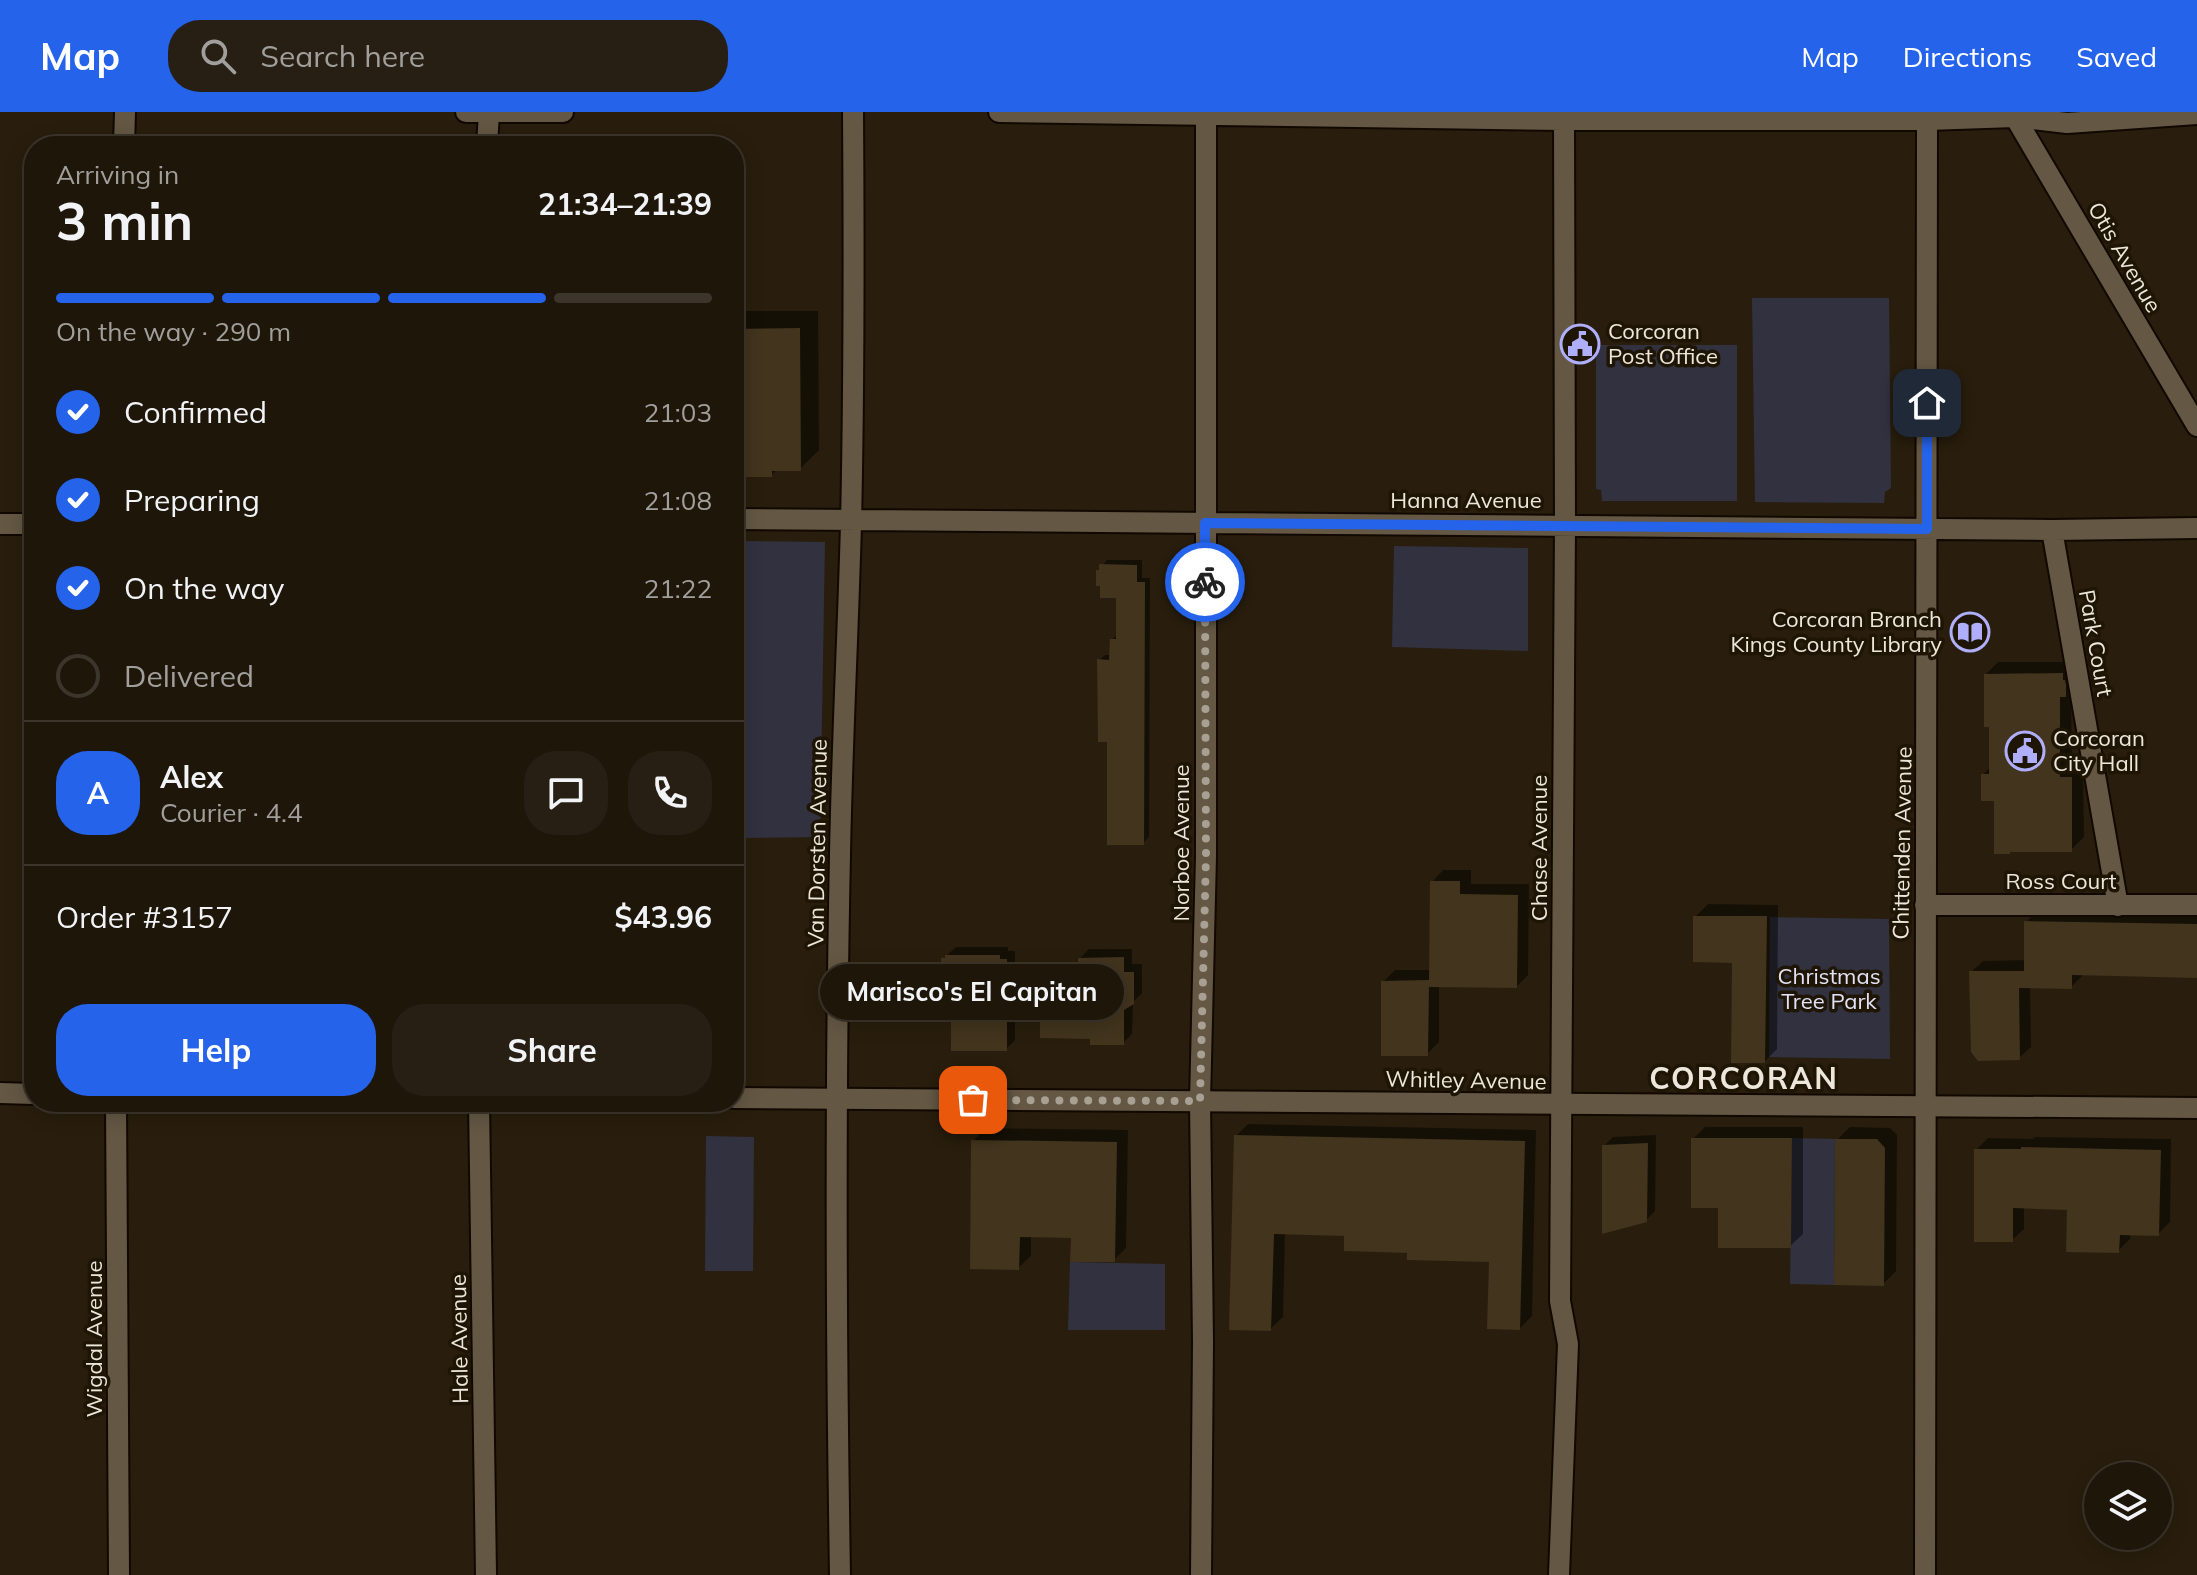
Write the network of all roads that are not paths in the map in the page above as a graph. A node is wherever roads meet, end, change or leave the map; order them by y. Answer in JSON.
{"nodes":[{"id":1,"x":125,"y":112,"type":"edge"},
{"id":2,"x":466,"y":112,"type":"edge"},
{"id":3,"x":489,"y":112,"type":"edge"},
{"id":4,"x":563,"y":112,"type":"edge"},
{"id":5,"x":853,"y":112,"type":"edge"},
{"id":6,"x":999,"y":112,"type":"edge"},
{"id":7,"x":1206,"y":114,"type":"edge"},
{"id":8,"x":2197,"y":114,"type":"edge"},
{"id":9,"x":2014,"y":115,"type":"edge"},
{"id":10,"x":1926,"y":116,"type":"edge"},
{"id":11,"x":1564,"y":120,"type":"junction"},
{"id":12,"x":124,"y":136,"type":"edge"},
{"id":13,"x":488,"y":136,"type":"edge"},
{"id":14,"x":2197,"y":426,"type":"edge"},
{"id":15,"x":744,"y":519,"type":"edge"},
{"id":16,"x":851,"y":521,"type":"junction"},
{"id":17,"x":1205,"y":523,"type":"junction"},
{"id":18,"x":0,"y":524,"type":"edge"},
{"id":19,"x":24,"y":524,"type":"edge"},
{"id":20,"x":1565,"y":525,"type":"junction"},
{"id":21,"x":2197,"y":528,"type":"edge"},
{"id":22,"x":1927,"y":529,"type":"junction"},
{"id":23,"x":2052,"y":530,"type":"junction"},
{"id":24,"x":1925,"y":905,"type":"junction"},
{"id":25,"x":2197,"y":905,"type":"edge"},
{"id":26,"x":2118,"y":906,"type":"junction"},
{"id":27,"x":0,"y":1093,"type":"edge"},
{"id":28,"x":24,"y":1094,"type":"edge"},
{"id":29,"x":744,"y":1098,"type":"edge"},
{"id":30,"x":837,"y":1098,"type":"junction"},
{"id":31,"x":1200,"y":1101,"type":"junction"},
{"id":32,"x":1561,"y":1105,"type":"junction"},
{"id":33,"x":1924,"y":1105,"type":"junction"},
{"id":34,"x":2197,"y":1108,"type":"edge"},
{"id":35,"x":116,"y":1112,"type":"edge"},
{"id":36,"x":479,"y":1112,"type":"edge"},
{"id":37,"x":119,"y":1575,"type":"edge"},
{"id":38,"x":486,"y":1575,"type":"edge"},
{"id":39,"x":840,"y":1575,"type":"edge"},
{"id":40,"x":1201,"y":1575,"type":"edge"},
{"id":41,"x":1559,"y":1575,"type":"edge"},
{"id":42,"x":1925,"y":1575,"type":"edge"}],
"edges":[{"from":1,"to":12,"type":"street"},
{"from":2,"to":3,"type":"street"},
{"from":3,"to":4,"type":"street"},
{"from":3,"to":13,"type":"street"},
{"from":5,"to":16,"type":"street","name":"Van Dorsten Avenue"},
{"from":6,"to":7,"type":"street"},
{"from":7,"to":11,"type":"street"},
{"from":7,"to":17,"type":"street","name":"Norboe Avenue"},
{"from":8,"to":9,"type":"street"},
{"from":9,"to":10,"type":"street"},
{"from":9,"to":14,"type":"street","name":"Otis Avenue"},
{"from":10,"to":11,"type":"street"},
{"from":10,"to":22,"type":"street","name":"Chittenden Avenue"},
{"from":11,"to":20,"type":"street","name":"Chase Avenue"},
{"from":15,"to":16,"type":"street","name":"Hanna Avenue"},
{"from":16,"to":17,"type":"street","name":"Hanna Avenue"},
{"from":16,"to":30,"type":"street","name":"Van Dorsten Avenue"},
{"from":17,"to":20,"type":"street","name":"Hanna Avenue"},
{"from":17,"to":31,"type":"street","name":"Norboe Avenue"},
{"from":18,"to":19,"type":"street"},
{"from":20,"to":22,"type":"street","name":"Hanna Avenue"},
{"from":20,"to":32,"type":"street","name":"Chase Avenue"},
{"from":21,"to":23,"type":"street","name":"Hanna Avenue"},
{"from":22,"to":23,"type":"street","name":"Hanna Avenue"},
{"from":22,"to":24,"type":"street","name":"Chittenden Avenue"},
{"from":23,"to":26,"type":"street","name":"Park Court"},
{"from":24,"to":26,"type":"street","name":"Ross Court"},
{"from":24,"to":33,"type":"street","name":"Chittenden Avenue"},
{"from":25,"to":26,"type":"street","name":"Ross Court"},
{"from":27,"to":28,"type":"street"},
{"from":29,"to":30,"type":"street","name":"Whitley Avenue"},
{"from":30,"to":31,"type":"street","name":"Whitley Avenue"},
{"from":30,"to":39,"type":"street","name":"Van Dorsten Avenue"},
{"from":31,"to":32,"type":"street","name":"Whitley Avenue"},
{"from":31,"to":40,"type":"street","name":"Norboe Avenue"},
{"from":32,"to":33,"type":"street","name":"Whitley Avenue"},
{"from":32,"to":41,"type":"street","name":"Chase Avenue"},
{"from":33,"to":34,"type":"street","name":"Whitley Avenue"},
{"from":33,"to":42,"type":"street","name":"Chittenden Avenue"},
{"from":35,"to":37,"type":"street","name":"Wigdal Avenue"},
{"from":36,"to":38,"type":"street","name":"Hale Avenue"}]}
